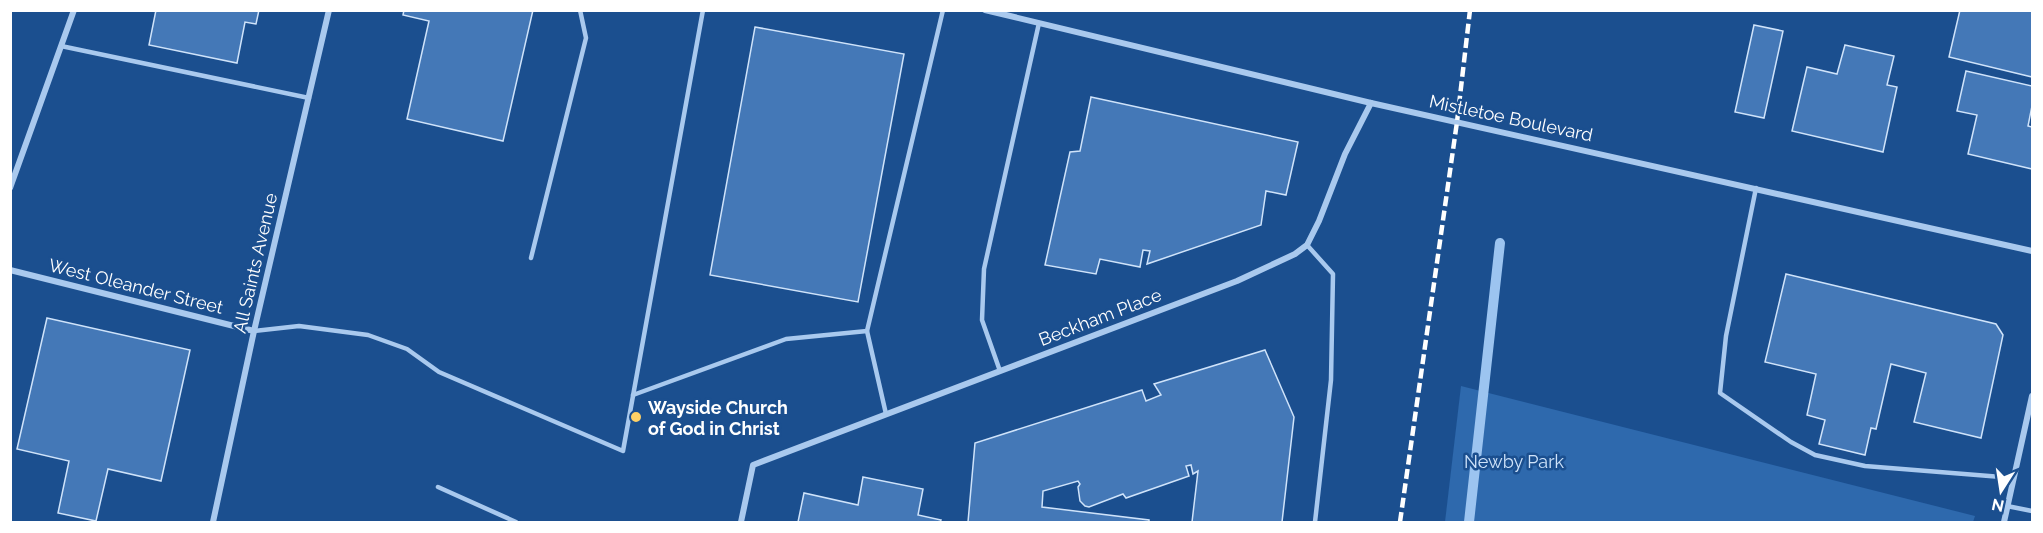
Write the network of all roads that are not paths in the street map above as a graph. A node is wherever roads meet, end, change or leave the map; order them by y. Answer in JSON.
{"nodes":[{"id":1,"x":74,"y":10,"type":"edge"},
{"id":2,"x":329,"y":10,"type":"edge"},
{"id":3,"x":580,"y":10,"type":"edge"},
{"id":4,"x":703,"y":10,"type":"edge"},
{"id":5,"x":942,"y":10,"type":"edge"},
{"id":6,"x":985,"y":10,"type":"edge"},
{"id":7,"x":1039,"y":23,"type":"junction"},
{"id":8,"x":61,"y":46,"type":"junction"},
{"id":9,"x":309,"y":98,"type":"junction"},
{"id":10,"x":1371,"y":103,"type":"junction"},
{"id":11,"x":10,"y":188,"type":"edge"},
{"id":12,"x":1756,"y":188,"type":"junction"},
{"id":13,"x":1306,"y":245,"type":"junction"},
{"id":14,"x":2032,"y":251,"type":"edge"},
{"id":15,"x":531,"y":258,"type":"dead end"},
{"id":16,"x":10,"y":270,"type":"edge"},
{"id":17,"x":254,"y":331,"type":"junction"},
{"id":18,"x":867,"y":331,"type":"junction"},
{"id":19,"x":1000,"y":371,"type":"junction"},
{"id":20,"x":633,"y":395,"type":"junction"},
{"id":21,"x":2032,"y":396,"type":"edge"},
{"id":22,"x":886,"y":414,"type":"junction"},
{"id":23,"x":2014,"y":478,"type":"junction"},
{"id":24,"x":438,"y":487,"type":"dead end"},
{"id":25,"x":2007,"y":506,"type":"junction"},
{"id":26,"x":2032,"y":511,"type":"edge"},
{"id":27,"x":213,"y":522,"type":"edge"},
{"id":28,"x":516,"y":522,"type":"edge"},
{"id":29,"x":741,"y":522,"type":"edge"},
{"id":30,"x":1315,"y":522,"type":"edge"},
{"id":31,"x":2004,"y":522,"type":"edge"}],
"edges":[{"from":1,"to":8,"type":"street"},
{"from":2,"to":9,"type":"street","name":"All Saints Avenue"},
{"from":3,"to":15,"type":"lane"},
{"from":4,"to":20,"type":"lane"},
{"from":5,"to":18,"type":"lane"},
{"from":6,"to":7,"type":"street","name":"Mistletoe Boulevard"},
{"from":7,"to":10,"type":"street","name":"Mistletoe Boulevard"},
{"from":7,"to":19,"type":"lane"},
{"from":8,"to":9,"type":"lane"},
{"from":8,"to":11,"type":"street"},
{"from":9,"to":17,"type":"street","name":"All Saints Avenue"},
{"from":10,"to":12,"type":"street","name":"Mistletoe Boulevard"},
{"from":10,"to":13,"type":"street"},
{"from":12,"to":14,"type":"street","name":"Mistletoe Boulevard"},
{"from":12,"to":23,"type":"lane"},
{"from":13,"to":19,"type":"street","name":"Beckham Place"},
{"from":13,"to":30,"type":"lane"},
{"from":16,"to":17,"type":"street","name":"West Oleander Street"},
{"from":17,"to":20,"type":"lane"},
{"from":17,"to":27,"type":"street","name":"All Saints Avenue"},
{"from":18,"to":20,"type":"lane"},
{"from":18,"to":22,"type":"lane"},
{"from":19,"to":22,"type":"street","name":"Beckham Place"},
{"from":21,"to":23,"type":"street"},
{"from":22,"to":29,"type":"street","name":"Beckham Place"},
{"from":23,"to":25,"type":"street"},
{"from":24,"to":28,"type":"lane"},
{"from":25,"to":26,"type":"lane"},
{"from":25,"to":31,"type":"street"}]}
